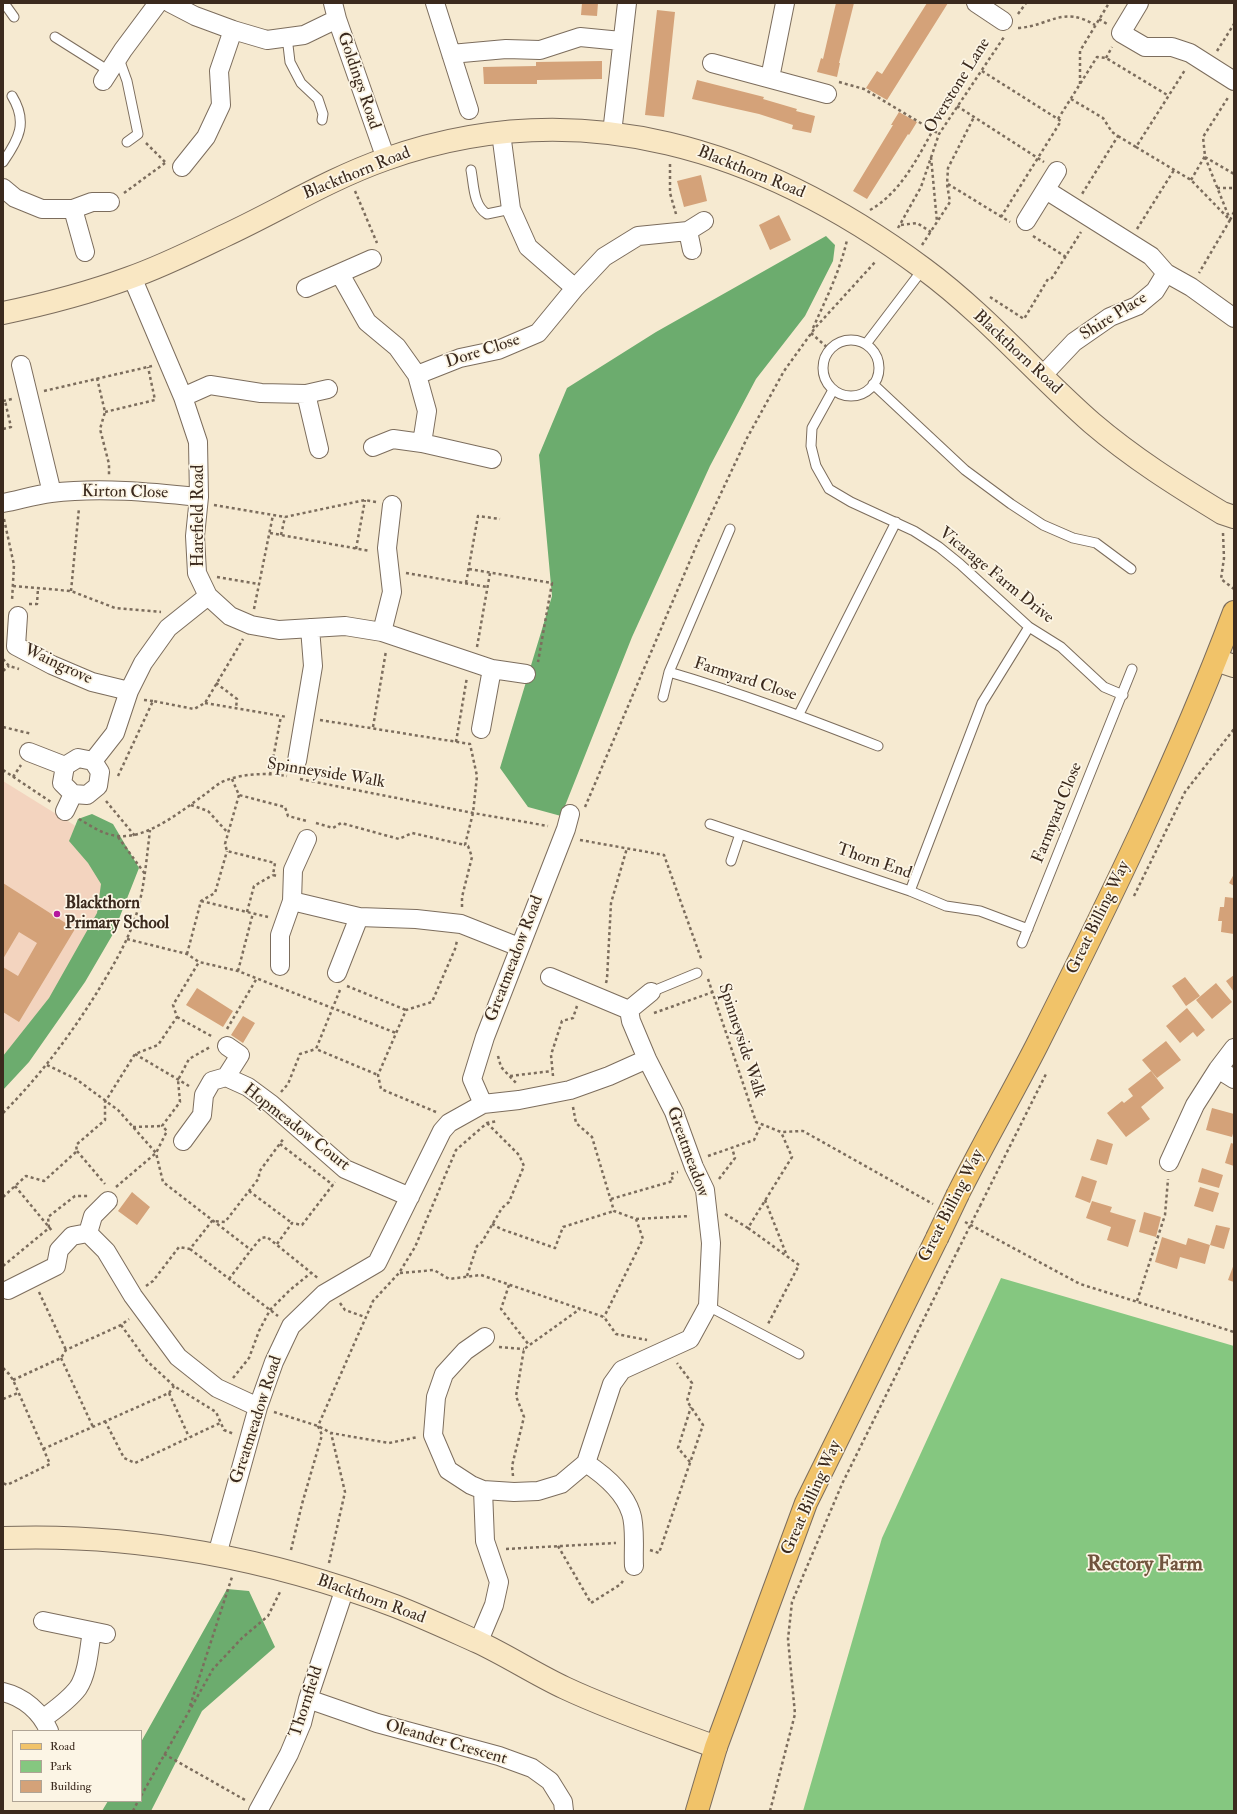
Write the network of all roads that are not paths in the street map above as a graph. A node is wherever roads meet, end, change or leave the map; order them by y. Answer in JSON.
{"nodes":[{"id":1,"x":4,"y":3,"type":"edge"},
{"id":2,"x":158,"y":3,"type":"edge"},
{"id":3,"x":170,"y":3,"type":"edge"},
{"id":4,"x":435,"y":3,"type":"edge"},
{"id":5,"x":627,"y":3,"type":"edge"},
{"id":6,"x":786,"y":3,"type":"edge"},
{"id":7,"x":976,"y":3,"type":"edge"},
{"id":8,"x":1139,"y":3,"type":"edge"},
{"id":9,"x":335,"y":11,"type":"edge"},
{"id":10,"x":14,"y":16,"type":"dead end"},
{"id":11,"x":1008,"y":24,"type":"road end"},
{"id":12,"x":233,"y":30,"type":"junction"},
{"id":13,"x":287,"y":37,"type":"junction"},
{"id":14,"x":55,"y":38,"type":"dead end"},
{"id":15,"x":621,"y":41,"type":"junction"},
{"id":16,"x":452,"y":54,"type":"junction"},
{"id":17,"x":712,"y":63,"type":"dead end"},
{"id":18,"x":110,"y":70,"type":"junction"},
{"id":19,"x":770,"y":78,"type":"junction"},
{"id":20,"x":1232,"y":88,"type":"edge"},
{"id":21,"x":827,"y":94,"type":"road end"},
{"id":22,"x":12,"y":96,"type":"dead end"},
{"id":23,"x":469,"y":110,"type":"dead end"},
{"id":24,"x":322,"y":120,"type":"dead end"},
{"id":25,"x":501,"y":133,"type":"junction"},
{"id":26,"x":612,"y":133,"type":"junction"},
{"id":27,"x":127,"y":142,"type":"dead end"},
{"id":28,"x":386,"y":159,"type":"junction"},
{"id":29,"x":3,"y":162,"type":"edge"},
{"id":30,"x":174,"y":165,"type":"road end"},
{"id":31,"x":471,"y":170,"type":"dead end"},
{"id":32,"x":1057,"y":171,"type":"road end"},
{"id":33,"x":3,"y":188,"type":"edge"},
{"id":34,"x":1046,"y":190,"type":"junction"},
{"id":35,"x":110,"y":202,"type":"road end"},
{"id":36,"x":73,"y":209,"type":"junction"},
{"id":37,"x":510,"y":209,"type":"junction"},
{"id":38,"x":704,"y":221,"type":"dead end"},
{"id":39,"x":1022,"y":226,"type":"road end"},
{"id":40,"x":685,"y":232,"type":"junction"},
{"id":41,"x":692,"y":250,"type":"dead end"},
{"id":42,"x":85,"y":252,"type":"dead end"},
{"id":43,"x":921,"y":256,"type":"junction"},
{"id":44,"x":372,"y":259,"type":"road end"},
{"id":45,"x":1166,"y":272,"type":"junction"},
{"id":46,"x":340,"y":274,"type":"junction"},
{"id":47,"x":132,"y":278,"type":"junction"},
{"id":48,"x":306,"y":288,"type":"dead end"},
{"id":49,"x":576,"y":288,"type":"junction"},
{"id":50,"x":3,"y":313,"type":"edge"},
{"id":51,"x":1234,"y":318,"type":"edge"},
{"id":52,"x":866,"y":344,"type":"junction"},
{"id":53,"x":21,"y":365,"type":"dead end"},
{"id":54,"x":417,"y":375,"type":"junction"},
{"id":55,"x":1042,"y":376,"type":"junction"},
{"id":56,"x":873,"y":384,"type":"junction"},
{"id":57,"x":328,"y":389,"type":"dead end"},
{"id":58,"x":833,"y":390,"type":"junction"},
{"id":59,"x":306,"y":394,"type":"junction"},
{"id":60,"x":183,"y":397,"type":"junction"},
{"id":61,"x":422,"y":443,"type":"junction"},
{"id":62,"x":373,"y":447,"type":"dead end"},
{"id":63,"x":319,"y":449,"type":"dead end"},
{"id":64,"x":492,"y":459,"type":"dead end"},
{"id":65,"x":52,"y":493,"type":"junction"},
{"id":66,"x":198,"y":499,"type":"junction"},
{"id":67,"x":3,"y":503,"type":"edge"},
{"id":68,"x":392,"y":505,"type":"road end"},
{"id":69,"x":1228,"y":515,"type":"edge"},
{"id":70,"x":896,"y":522,"type":"junction"},
{"id":71,"x":730,"y":530,"type":"dead end"},
{"id":72,"x":1131,"y":569,"type":"dead end"},
{"id":73,"x":208,"y":596,"type":"junction"},
{"id":74,"x":1234,"y":612,"type":"edge"},
{"id":75,"x":18,"y":616,"type":"road end"},
{"id":76,"x":1029,"y":627,"type":"junction"},
{"id":77,"x":310,"y":628,"type":"junction"},
{"id":78,"x":386,"y":633,"type":"junction"},
{"id":79,"x":1225,"y":663,"type":"edge"},
{"id":80,"x":492,"y":669,"type":"junction"},
{"id":81,"x":1132,"y":669,"type":"dead end"},
{"id":82,"x":669,"y":672,"type":"junction"},
{"id":83,"x":526,"y":674,"type":"road end"},
{"id":84,"x":129,"y":691,"type":"junction"},
{"id":85,"x":1123,"y":695,"type":"junction"},
{"id":86,"x":662,"y":697,"type":"dead end"},
{"id":87,"x":799,"y":714,"type":"junction"},
{"id":88,"x":481,"y":729,"type":"dead end"},
{"id":89,"x":878,"y":746,"type":"dead end"},
{"id":90,"x":29,"y":752,"type":"dead end"},
{"id":91,"x":297,"y":760,"type":"dead end"},
{"id":92,"x":93,"y":761,"type":"junction"},
{"id":93,"x":65,"y":766,"type":"junction"},
{"id":94,"x":73,"y":794,"type":"junction"},
{"id":95,"x":65,"y":811,"type":"road end"},
{"id":96,"x":568,"y":822,"type":"road end"},
{"id":97,"x":710,"y":824,"type":"dead end"},
{"id":98,"x":740,"y":834,"type":"junction"},
{"id":99,"x":307,"y":839,"type":"dead end"},
{"id":100,"x":731,"y":861,"type":"dead end"},
{"id":101,"x":910,"y":891,"type":"junction"},
{"id":102,"x":292,"y":901,"type":"junction"},
{"id":103,"x":359,"y":917,"type":"junction"},
{"id":104,"x":1028,"y":929,"type":"junction"},
{"id":105,"x":1022,"y":943,"type":"dead end"},
{"id":106,"x":519,"y":947,"type":"junction"},
{"id":107,"x":280,"y":966,"type":"dead end"},
{"id":108,"x":337,"y":973,"type":"dead end"},
{"id":109,"x":697,"y":974,"type":"dead end"},
{"id":110,"x":550,"y":977,"type":"dead end"},
{"id":111,"x":651,"y":992,"type":"joint"},
{"id":112,"x":630,"y":1015,"type":"junction"},
{"id":113,"x":222,"y":1041,"type":"road end"},
{"id":114,"x":1234,"y":1048,"type":"edge"},
{"id":115,"x":647,"y":1059,"type":"junction"},
{"id":116,"x":1218,"y":1069,"type":"junction"},
{"id":117,"x":226,"y":1077,"type":"junction"},
{"id":118,"x":1234,"y":1079,"type":"edge"},
{"id":119,"x":483,"y":1104,"type":"junction"},
{"id":120,"x":183,"y":1141,"type":"dead end"},
{"id":121,"x":1169,"y":1162,"type":"road end"},
{"id":122,"x":106,"y":1191,"type":"road end"},
{"id":123,"x":410,"y":1197,"type":"junction"},
{"id":124,"x":88,"y":1233,"type":"junction"},
{"id":125,"x":8,"y":1290,"type":"dead end"},
{"id":126,"x":708,"y":1306,"type":"junction"},
{"id":127,"x":485,"y":1337,"type":"road end"},
{"id":128,"x":799,"y":1354,"type":"dead end"},
{"id":129,"x":258,"y":1407,"type":"junction"},
{"id":130,"x":586,"y":1462,"type":"junction"},
{"id":131,"x":483,"y":1490,"type":"junction"},
{"id":132,"x":3,"y":1538,"type":"edge"},
{"id":133,"x":228,"y":1557,"type":"junction"},
{"id":134,"x":634,"y":1566,"type":"road end"},
{"id":135,"x":335,"y":1585,"type":"junction"},
{"id":136,"x":43,"y":1621,"type":"dead end"},
{"id":137,"x":478,"y":1643,"type":"junction"},
{"id":138,"x":3,"y":1692,"type":"edge"},
{"id":139,"x":308,"y":1700,"type":"junction"},
{"id":140,"x":46,"y":1725,"type":"edge"},
{"id":141,"x":716,"y":1747,"type":"junction"},
{"id":142,"x":258,"y":1809,"type":"edge"},
{"id":143,"x":564,"y":1811,"type":"edge"},
{"id":144,"x":697,"y":1811,"type":"edge"}],
"edges":[{"from":1,"to":10,"type":"lane"},
{"from":2,"to":18,"type":"street"},
{"from":3,"to":12,"type":"street"},
{"from":4,"to":16,"type":"street"},
{"from":5,"to":15,"type":"street"},
{"from":6,"to":19,"type":"street"},
{"from":7,"to":11,"type":"street"},
{"from":8,"to":20,"type":"street"},
{"from":9,"to":13,"type":"street"},
{"from":9,"to":28,"type":"street","name":"Goldings Road"},
{"from":12,"to":13,"type":"street"},
{"from":12,"to":30,"type":"street"},
{"from":13,"to":24,"type":"lane"},
{"from":14,"to":18,"type":"lane"},
{"from":15,"to":16,"type":"street"},
{"from":15,"to":26,"type":"street"},
{"from":16,"to":23,"type":"street"},
{"from":17,"to":19,"type":"street"},
{"from":18,"to":27,"type":"lane"},
{"from":19,"to":21,"type":"street"},
{"from":22,"to":29,"type":"lane"},
{"from":25,"to":26,"type":"street","name":"Blackthorn Road"},
{"from":25,"to":28,"type":"street","name":"Blackthorn Road"},
{"from":25,"to":37,"type":"street"},
{"from":26,"to":43,"type":"street","name":"Blackthorn Road"},
{"from":28,"to":47,"type":"street","name":"Blackthorn Road"},
{"from":31,"to":37,"type":"lane"},
{"from":32,"to":34,"type":"street"},
{"from":33,"to":36,"type":"street"},
{"from":34,"to":39,"type":"street"},
{"from":34,"to":45,"type":"street"},
{"from":35,"to":36,"type":"street"},
{"from":36,"to":42,"type":"street"},
{"from":37,"to":49,"type":"street"},
{"from":38,"to":40,"type":"street","name":"Dore Close"},
{"from":40,"to":41,"type":"street"},
{"from":40,"to":49,"type":"street","name":"Dore Close"},
{"from":43,"to":52,"type":"lane"},
{"from":43,"to":55,"type":"street","name":"Blackthorn Road"},
{"from":44,"to":46,"type":"street"},
{"from":45,"to":51,"type":"street"},
{"from":45,"to":55,"type":"street","name":"Shire Place"},
{"from":46,"to":48,"type":"street"},
{"from":46,"to":54,"type":"street"},
{"from":47,"to":50,"type":"street","name":"Blackthorn Road"},
{"from":47,"to":60,"type":"street","name":"Harefield Road"},
{"from":49,"to":54,"type":"street","name":"Dore Close"},
{"from":52,"to":56,"type":"lane"},
{"from":52,"to":58,"type":"lane"},
{"from":53,"to":65,"type":"street"},
{"from":54,"to":61,"type":"street"},
{"from":55,"to":69,"type":"street","name":"Blackthorn Road"},
{"from":56,"to":58,"type":"lane"},
{"from":56,"to":72,"type":"lane"},
{"from":57,"to":59,"type":"street"},
{"from":58,"to":70,"type":"lane","name":"Vicarage Farm Drive"},
{"from":59,"to":60,"type":"street"},
{"from":59,"to":63,"type":"street"},
{"from":60,"to":66,"type":"street","name":"Harefield Road"},
{"from":61,"to":62,"type":"street"},
{"from":61,"to":64,"type":"street"},
{"from":65,"to":66,"type":"street","name":"Kirton Close"},
{"from":65,"to":67,"type":"street","name":"Kirton Close"},
{"from":66,"to":73,"type":"street","name":"Harefield Road"},
{"from":68,"to":78,"type":"street"},
{"from":70,"to":76,"type":"lane","name":"Vicarage Farm Drive"},
{"from":70,"to":87,"type":"lane","name":"Farmyard Close"},
{"from":71,"to":82,"type":"lane","name":"Farmyard Close"},
{"from":73,"to":77,"type":"street","name":"Harefield Road"},
{"from":73,"to":84,"type":"street"},
{"from":74,"to":79,"type":"main road","name":"Great Billing Way"},
{"from":75,"to":84,"type":"street","name":"Waingrove"},
{"from":76,"to":85,"type":"lane","name":"Vicarage Farm Drive"},
{"from":76,"to":101,"type":"lane"},
{"from":77,"to":78,"type":"street","name":"Harefield Road"},
{"from":77,"to":91,"type":"street"},
{"from":78,"to":80,"type":"street","name":"Harefield Road"},
{"from":79,"to":141,"type":"main road","name":"Great Billing Way","bridge":true},
{"from":80,"to":83,"type":"street","name":"Harefield Road"},
{"from":80,"to":88,"type":"street"},
{"from":81,"to":85,"type":"lane","name":"Farmyard Close"},
{"from":82,"to":86,"type":"lane"},
{"from":82,"to":87,"type":"lane","name":"Farmyard Close"},
{"from":84,"to":92,"type":"street"},
{"from":85,"to":104,"type":"lane","name":"Farmyard Close"},
{"from":87,"to":89,"type":"lane"},
{"from":90,"to":93,"type":"street"},
{"from":92,"to":93,"type":"street"},
{"from":92,"to":94,"type":"street"},
{"from":93,"to":94,"type":"street"},
{"from":94,"to":95,"type":"street"},
{"from":96,"to":106,"type":"street","name":"Greatmeadow Road"},
{"from":97,"to":98,"type":"lane","name":"Thorn End"},
{"from":98,"to":100,"type":"lane"},
{"from":98,"to":101,"type":"lane","name":"Thorn End"},
{"from":99,"to":102,"type":"street"},
{"from":101,"to":104,"type":"lane","name":"Thorn End"},
{"from":102,"to":103,"type":"street"},
{"from":102,"to":107,"type":"street"},
{"from":103,"to":106,"type":"street"},
{"from":103,"to":108,"type":"street"},
{"from":104,"to":105,"type":"lane","name":"Farmyard Close"},
{"from":106,"to":119,"type":"street","name":"Greatmeadow Road"},
{"from":109,"to":111,"type":"lane"},
{"from":110,"to":112,"type":"street"},
{"from":111,"to":112,"type":"street"},
{"from":112,"to":115,"type":"street","name":"Greatmeadow"},
{"from":113,"to":117,"type":"street","name":"Hopmeadow Court"},
{"from":114,"to":116,"type":"street"},
{"from":115,"to":119,"type":"street","name":"Greatmeadow Road"},
{"from":115,"to":126,"type":"street","name":"Greatmeadow"},
{"from":116,"to":118,"type":"street"},
{"from":116,"to":121,"type":"street"},
{"from":117,"to":120,"type":"street","name":"Hopmeadow Court"},
{"from":117,"to":123,"type":"street","name":"Hopmeadow Court"},
{"from":119,"to":123,"type":"street","name":"Greatmeadow Road"},
{"from":122,"to":124,"type":"street"},
{"from":123,"to":129,"type":"street","name":"Greatmeadow Road"},
{"from":124,"to":125,"type":"street"},
{"from":124,"to":129,"type":"street"},
{"from":126,"to":128,"type":"lane"},
{"from":126,"to":130,"type":"street","name":"Greatmeadow"},
{"from":127,"to":131,"type":"street"},
{"from":129,"to":133,"type":"street","name":"Greatmeadow Road"},
{"from":130,"to":131,"type":"street"},
{"from":130,"to":134,"type":"street"},
{"from":131,"to":137,"type":"street"},
{"from":132,"to":133,"type":"street","name":"Blackthorn Road"},
{"from":133,"to":135,"type":"street","name":"Blackthorn Road"},
{"from":135,"to":137,"type":"street","name":"Blackthorn Road"},
{"from":135,"to":139,"type":"street","name":"Thornfield"},
{"from":136,"to":140,"type":"street"},
{"from":137,"to":141,"type":"street","name":"Blackthorn Road"},
{"from":138,"to":140,"type":"street"},
{"from":139,"to":142,"type":"street","name":"Thornfield"},
{"from":139,"to":143,"type":"street","name":"Oleander Crescent"},
{"from":141,"to":144,"type":"main road","name":"Great Billing Way"}]}
